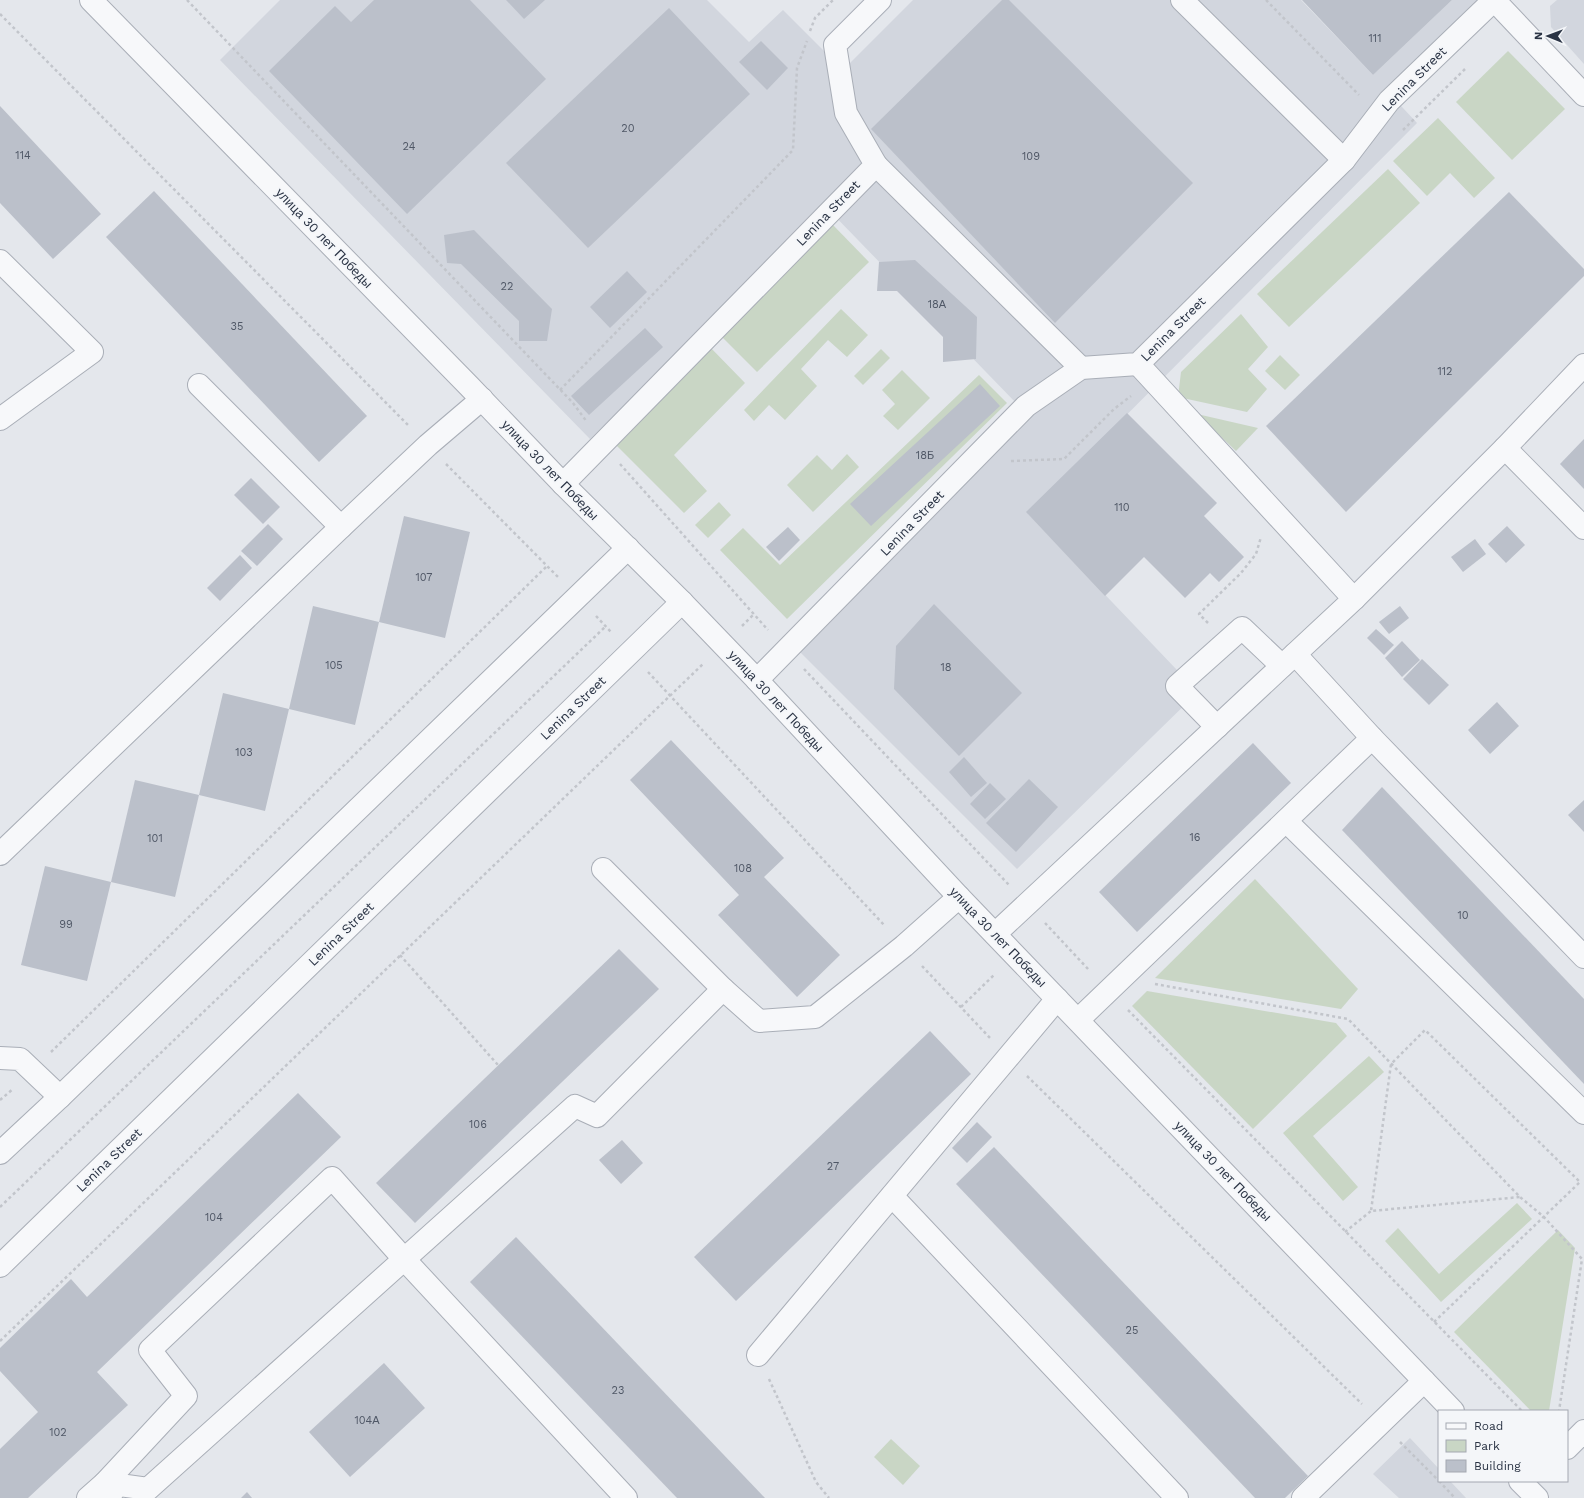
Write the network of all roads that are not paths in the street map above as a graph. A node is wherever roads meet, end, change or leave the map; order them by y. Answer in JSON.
{"nodes":[{"id":1,"x":91,"y":0,"type":"edge"},
{"id":2,"x":880,"y":0,"type":"edge"},
{"id":3,"x":1182,"y":0,"type":"edge"},
{"id":4,"x":1494,"y":0,"type":"edge"},
{"id":5,"x":1584,"y":95,"type":"edge"},
{"id":6,"x":1344,"y":160,"type":"junction"},
{"id":7,"x":876,"y":165,"type":"junction"},
{"id":8,"x":0,"y":261,"type":"edge"},
{"id":9,"x":1138,"y":364,"type":"junction"},
{"id":10,"x":1584,"y":365,"type":"edge"},
{"id":11,"x":1081,"y":368,"type":"junction"},
{"id":12,"x":199,"y":385,"type":"dead end"},
{"id":13,"x":482,"y":399,"type":"junction"},
{"id":14,"x":0,"y":420,"type":"edge"},
{"id":15,"x":1505,"y":448,"type":"junction"},
{"id":16,"x":563,"y":484,"type":"junction"},
{"id":17,"x":341,"y":527,"type":"junction"},
{"id":18,"x":1584,"y":528,"type":"edge"},
{"id":19,"x":628,"y":548,"type":"junction"},
{"id":20,"x":1354,"y":599,"type":"junction"},
{"id":21,"x":682,"y":602,"type":"junction"},
{"id":22,"x":1288,"y":660,"type":"junction"},
{"id":23,"x":757,"y":680,"type":"junction"},
{"id":24,"x":1217,"y":727,"type":"junction"},
{"id":25,"x":1372,"y":738,"type":"junction"},
{"id":26,"x":1286,"y":821,"type":"junction"},
{"id":27,"x":0,"y":854,"type":"edge"},
{"id":28,"x":603,"y":868,"type":"dead end"},
{"id":29,"x":960,"y":897,"type":"junction"},
{"id":30,"x":995,"y":934,"type":"junction"},
{"id":31,"x":1580,"y":946,"type":"edge"},
{"id":32,"x":723,"y":990,"type":"junction"},
{"id":33,"x":1057,"y":1000,"type":"junction"},
{"id":34,"x":1078,"y":1020,"type":"junction"},
{"id":35,"x":0,"y":1058,"type":"edge"},
{"id":36,"x":60,"y":1098,"type":"junction"},
{"id":37,"x":1584,"y":1113,"type":"edge"},
{"id":38,"x":0,"y":1153,"type":"edge"},
{"id":39,"x":892,"y":1196,"type":"junction"},
{"id":40,"x":404,"y":1259,"type":"junction"},
{"id":41,"x":0,"y":1266,"type":"edge"},
{"id":42,"x":758,"y":1355,"type":"road end"},
{"id":43,"x":1424,"y":1381,"type":"junction"},
{"id":44,"x":1452,"y":1410,"type":"edge"},
{"id":45,"x":1584,"y":1431,"type":"edge"},
{"id":46,"x":1568,"y":1447,"type":"edge"},
{"id":47,"x":112,"y":1491,"type":"edge"},
{"id":48,"x":88,"y":1498,"type":"edge"},
{"id":49,"x":626,"y":1498,"type":"edge"},
{"id":50,"x":1177,"y":1498,"type":"edge"},
{"id":51,"x":1303,"y":1498,"type":"edge"}],
"edges":[{"from":1,"to":13,"type":"street","name":"улица 30 лет Победы"},
{"from":2,"to":7,"type":"street"},
{"from":3,"to":6,"type":"street"},
{"from":4,"to":5,"type":"street"},
{"from":4,"to":6,"type":"street","name":"Lenina Street"},
{"from":6,"to":9,"type":"street","name":"Lenina Street"},
{"from":7,"to":11,"type":"street"},
{"from":7,"to":16,"type":"street","name":"Lenina Street"},
{"from":8,"to":14,"type":"street"},
{"from":9,"to":11,"type":"street","name":"Lenina Street"},
{"from":9,"to":20,"type":"street"},
{"from":10,"to":15,"type":"street"},
{"from":11,"to":23,"type":"street","name":"Lenina Street"},
{"from":12,"to":17,"type":"street"},
{"from":13,"to":16,"type":"street","name":"улица 30 лет Победы"},
{"from":13,"to":17,"type":"street"},
{"from":15,"to":18,"type":"street"},
{"from":15,"to":20,"type":"street"},
{"from":16,"to":19,"type":"street","name":"улица 30 лет Победы"},
{"from":17,"to":27,"type":"street"},
{"from":19,"to":21,"type":"street","name":"улица 30 лет Победы"},
{"from":19,"to":36,"type":"street"},
{"from":20,"to":22,"type":"street"},
{"from":21,"to":23,"type":"street","name":"улица 30 лет Победы"},
{"from":21,"to":41,"type":"street","name":"Lenina Street"},
{"from":22,"to":24,"type":"street"},
{"from":22,"to":24,"type":"street"},
{"from":22,"to":25,"type":"street"},
{"from":23,"to":29,"type":"street","name":"улица 30 лет Победы"},
{"from":24,"to":30,"type":"street"},
{"from":25,"to":26,"type":"street"},
{"from":25,"to":31,"type":"street"},
{"from":26,"to":34,"type":"street"},
{"from":26,"to":37,"type":"street"},
{"from":28,"to":32,"type":"street"},
{"from":29,"to":30,"type":"street","name":"улица 30 лет Победы"},
{"from":29,"to":32,"type":"street"},
{"from":30,"to":33,"type":"street","name":"улица 30 лет Победы"},
{"from":32,"to":40,"type":"street"},
{"from":33,"to":34,"type":"street","name":"улица 30 лет Победы"},
{"from":33,"to":39,"type":"street"},
{"from":34,"to":43,"type":"street","name":"улица 30 лет Победы"},
{"from":35,"to":36,"type":"street"},
{"from":36,"to":38,"type":"street"},
{"from":39,"to":42,"type":"street"},
{"from":39,"to":50,"type":"street"},
{"from":40,"to":47,"type":"street"},
{"from":40,"to":47,"type":"street"},
{"from":40,"to":49,"type":"street"},
{"from":43,"to":44,"type":"street","name":"улица 30 лет Победы"},
{"from":43,"to":51,"type":"street"},
{"from":45,"to":46,"type":"street"},
{"from":47,"to":48,"type":"street"}]}
